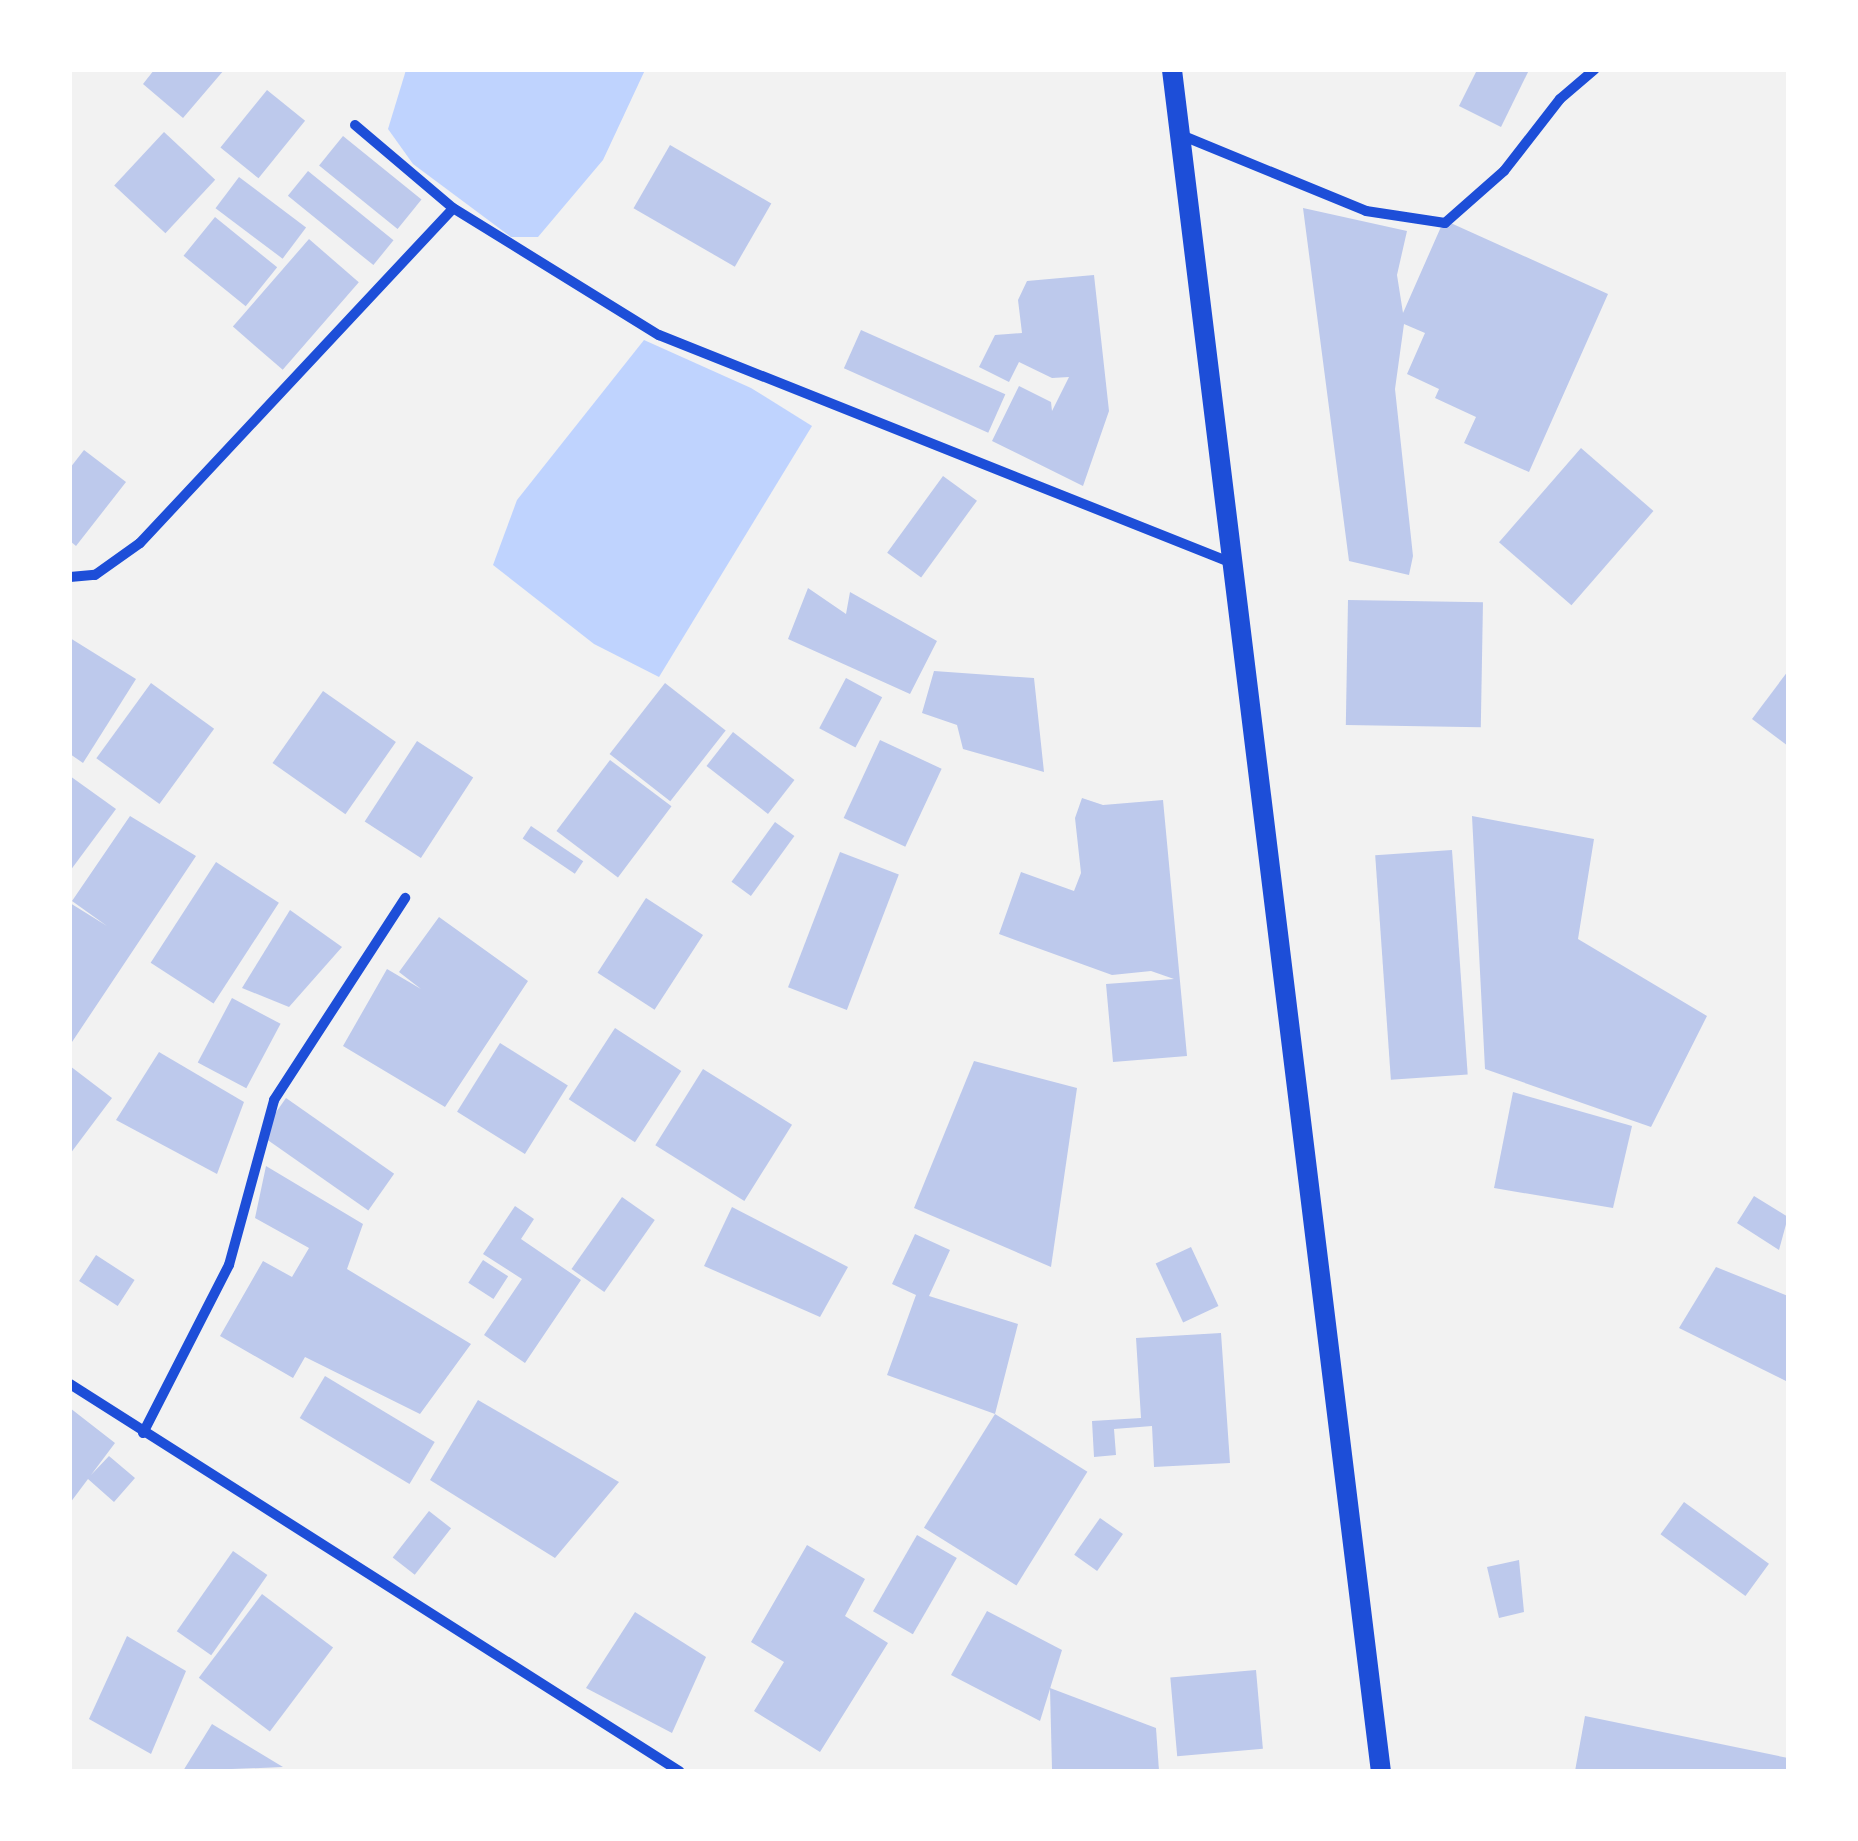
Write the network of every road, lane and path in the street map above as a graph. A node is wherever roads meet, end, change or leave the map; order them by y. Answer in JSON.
{"nodes":[{"id":1,"x":1172,"y":70,"type":"edge"},
{"id":2,"x":1594,"y":70,"type":"edge"},
{"id":3,"x":355,"y":125,"type":"dead end"},
{"id":4,"x":1180,"y":134,"type":"junction"},
{"id":5,"x":453,"y":208,"type":"junction"},
{"id":6,"x":1232,"y":563,"type":"junction"},
{"id":7,"x":70,"y":576,"type":"edge"},
{"id":8,"x":405,"y":898,"type":"dead end"},
{"id":9,"x":70,"y":1384,"type":"edge"},
{"id":10,"x":143,"y":1433,"type":"junction"},
{"id":11,"x":679,"y":1771,"type":"edge"},
{"id":12,"x":1381,"y":1771,"type":"edge"}],
"edges":[{"from":1,"to":4,"type":"main road"},
{"from":2,"to":4,"type":"street"},
{"from":3,"to":5,"type":"street"},
{"from":4,"to":6,"type":"main road"},
{"from":5,"to":6,"type":"street"},
{"from":5,"to":7,"type":"street"},
{"from":6,"to":12,"type":"main road"},
{"from":8,"to":10,"type":"street"},
{"from":9,"to":10,"type":"street"},
{"from":10,"to":11,"type":"street"}]}
